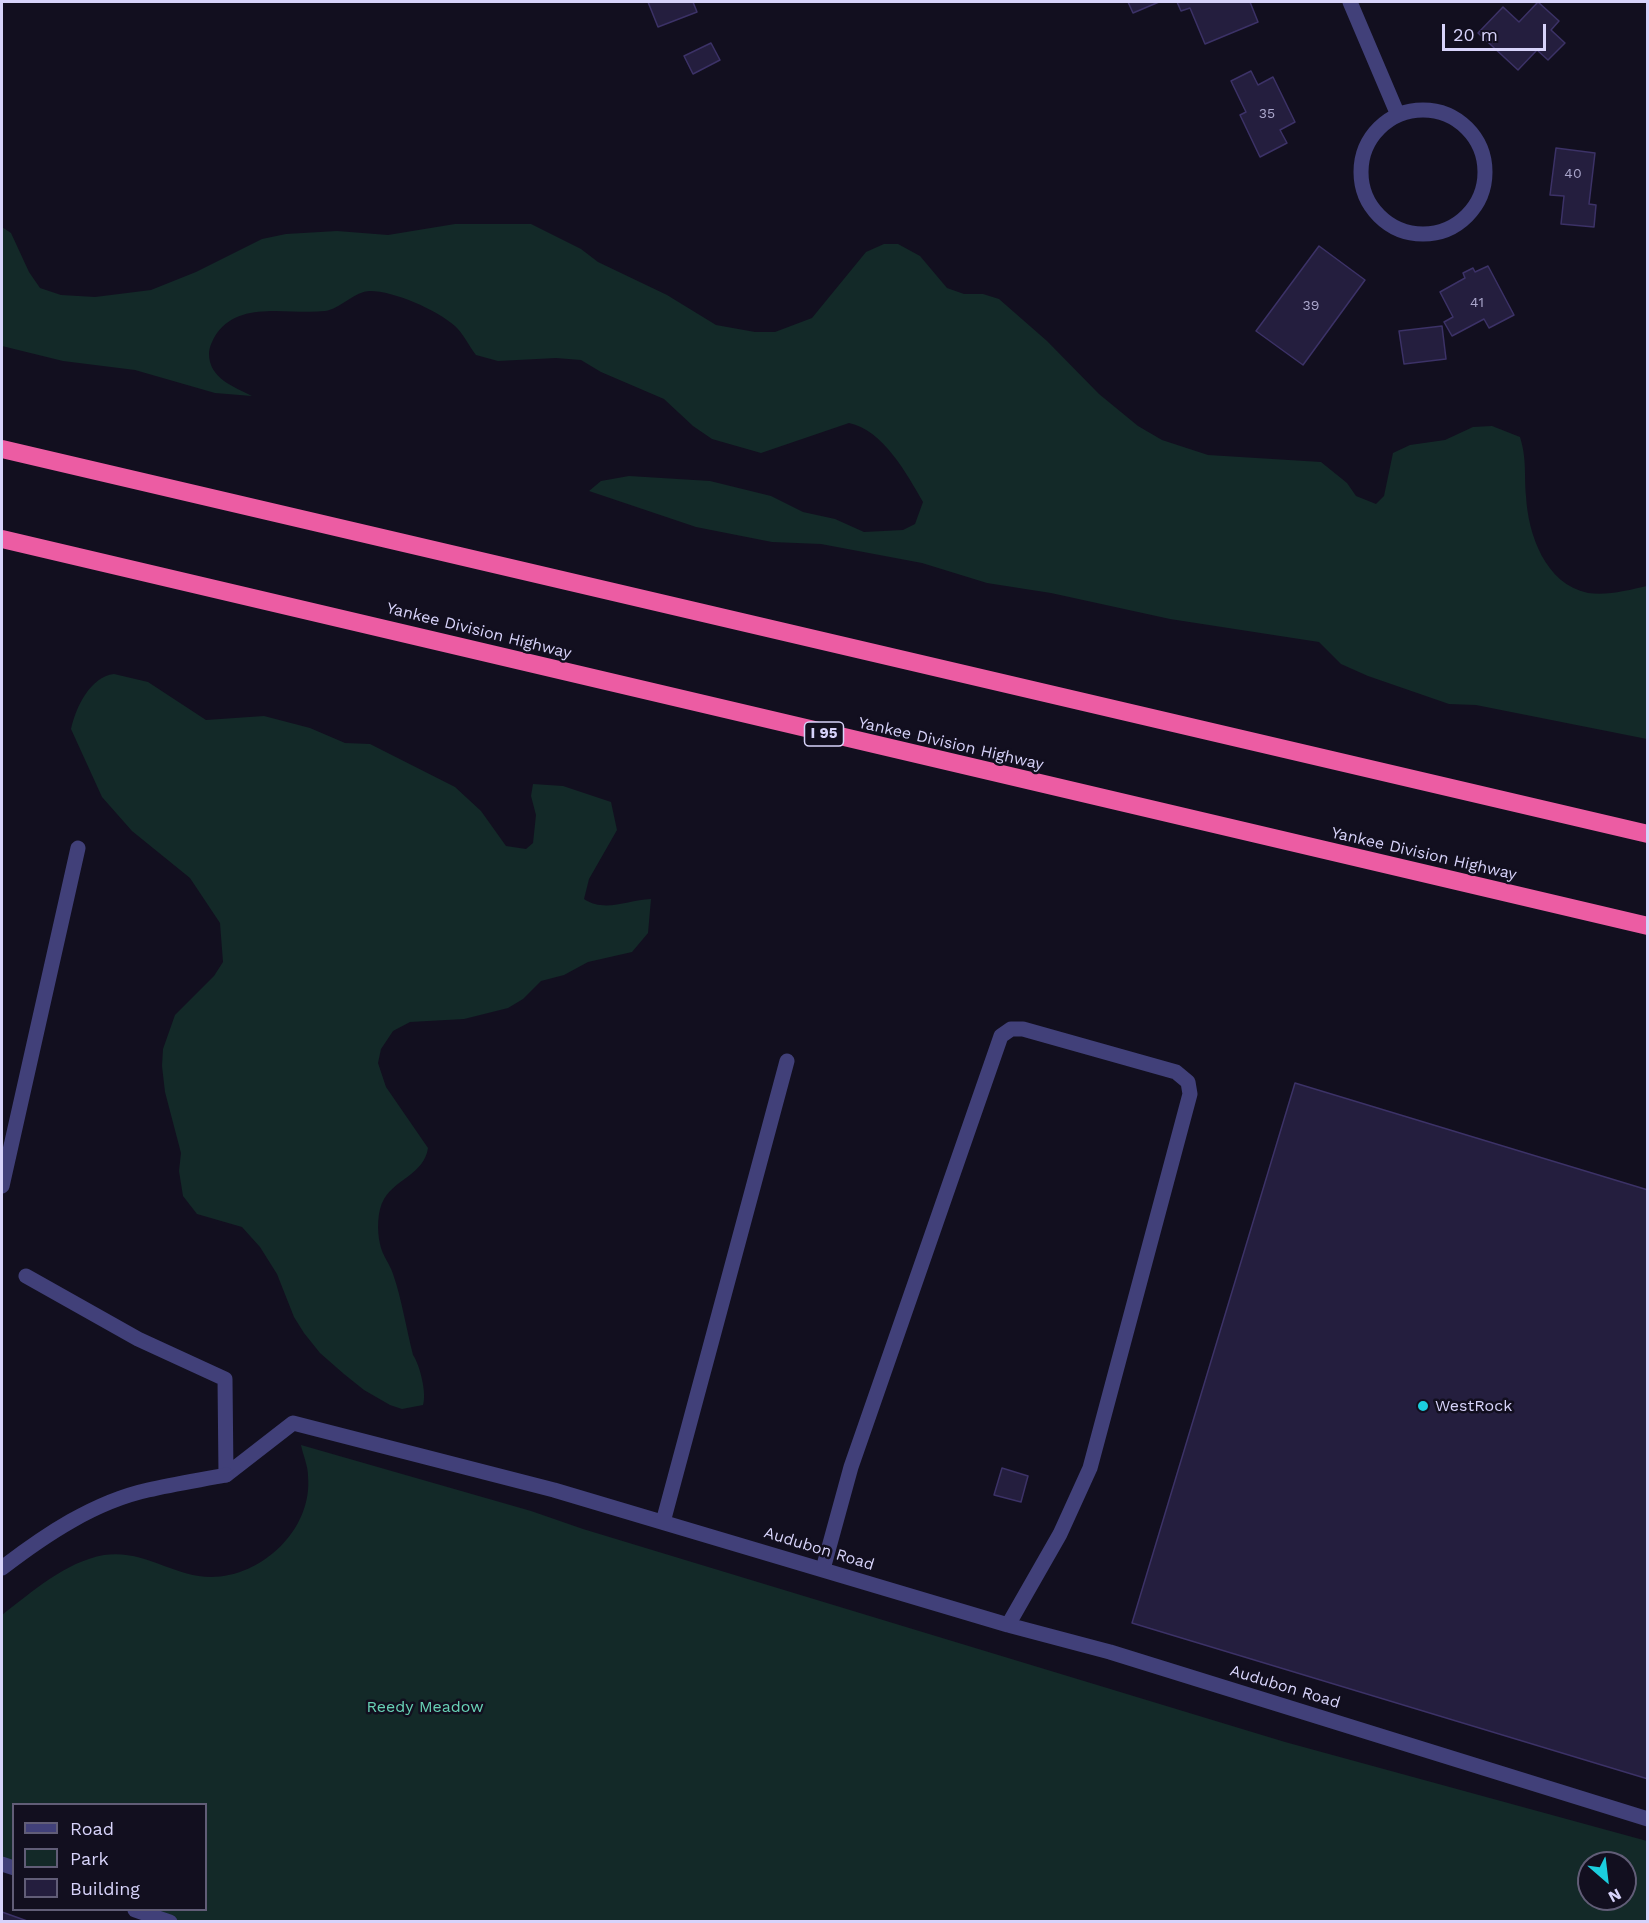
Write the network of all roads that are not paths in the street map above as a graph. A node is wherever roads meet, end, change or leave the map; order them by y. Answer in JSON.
{"nodes":[{"id":1,"x":1350,"y":2,"type":"edge"},
{"id":2,"x":1398,"y":115,"type":"junction"},
{"id":3,"x":2,"y":449,"type":"edge"},
{"id":4,"x":2,"y":539,"type":"edge"},
{"id":5,"x":1647,"y":834,"type":"edge"},
{"id":6,"x":78,"y":848,"type":"dead end"},
{"id":7,"x":1647,"y":926,"type":"edge"},
{"id":8,"x":787,"y":1061,"type":"dead end"},
{"id":9,"x":2,"y":1186,"type":"edge"},
{"id":10,"x":26,"y":1276,"type":"dead end"},
{"id":11,"x":225,"y":1475,"type":"junction"},
{"id":12,"x":663,"y":1522,"type":"junction"},
{"id":13,"x":2,"y":1568,"type":"edge"},
{"id":14,"x":823,"y":1569,"type":"junction"},
{"id":15,"x":1008,"y":1625,"type":"junction"},
{"id":16,"x":1647,"y":1819,"type":"edge"},
{"id":17,"x":138,"y":1911,"type":"edge"},
{"id":18,"x":170,"y":1922,"type":"edge"}],
"edges":[{"from":1,"to":2,"type":"street"},
{"from":2,"to":2,"type":"street"},
{"from":3,"to":5,"type":"highway"},
{"from":4,"to":7,"type":"highway","name":"Yankee Division Highway","number":"I 95"},
{"from":6,"to":9,"type":"street"},
{"from":8,"to":12,"type":"street"},
{"from":10,"to":11,"type":"street"},
{"from":11,"to":12,"type":"street","name":"Audubon Road"},
{"from":11,"to":13,"type":"street","name":"Audubon Road"},
{"from":12,"to":14,"type":"street","name":"Audubon Road"},
{"from":14,"to":15,"type":"street","name":"Audubon Road"},
{"from":14,"to":15,"type":"street"},
{"from":15,"to":16,"type":"street","name":"Audubon Road"},
{"from":17,"to":18,"type":"street"}]}
